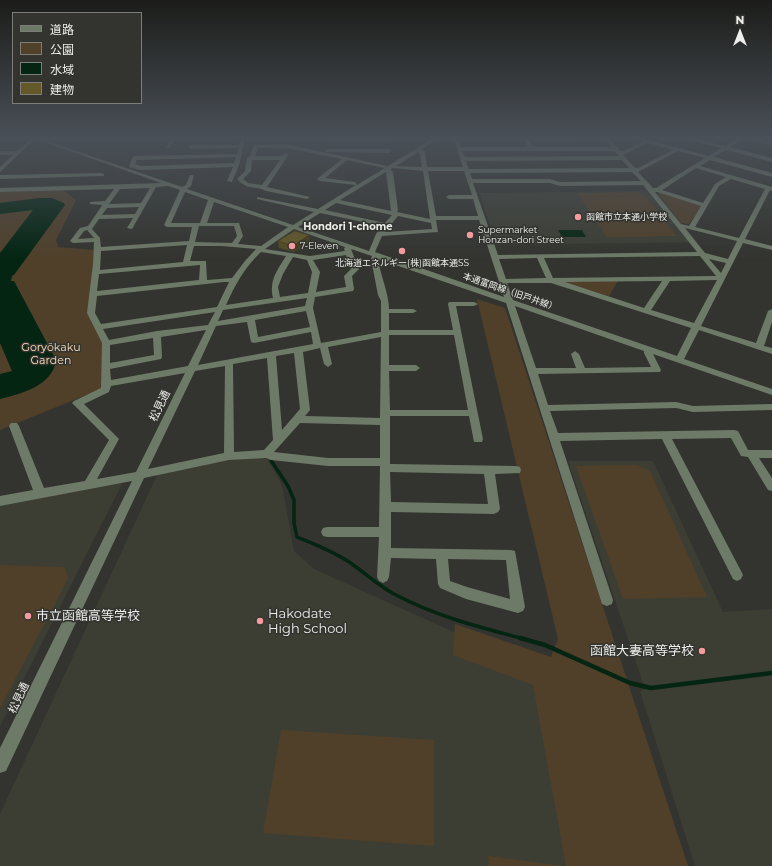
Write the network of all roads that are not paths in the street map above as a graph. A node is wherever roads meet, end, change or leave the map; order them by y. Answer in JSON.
{"nodes":[{"id":1,"x":158,"y":179,"type":"edge"},
{"id":2,"x":191,"y":179,"type":"edge"},
{"id":3,"x":240,"y":179,"type":"edge"},
{"id":4,"x":270,"y":179,"type":"edge"},
{"id":5,"x":323,"y":179,"type":"edge"},
{"id":6,"x":364,"y":179,"type":"edge"},
{"id":7,"x":391,"y":179,"type":"edge"},
{"id":8,"x":426,"y":179,"type":"edge"},
{"id":9,"x":548,"y":179,"type":"edge"},
{"id":10,"x":642,"y":179,"type":"edge"},
{"id":11,"x":672,"y":179,"type":"edge"},
{"id":12,"x":726,"y":179,"type":"edge"},
{"id":13,"x":739,"y":179,"type":"edge"},
{"id":14,"x":470,"y":181,"type":"joint"},
{"id":15,"x":550,"y":182,"type":"junction"},
{"id":16,"x":169,"y":183,"type":"junction"},
{"id":17,"x":645,"y":183,"type":"junction"},
{"id":18,"x":354,"y":184,"type":"dead end"},
{"id":19,"x":154,"y":186,"type":"junction"},
{"id":20,"x":118,"y":187,"type":"junction"},
{"id":21,"x":184,"y":188,"type":"junction"},
{"id":22,"x":265,"y":188,"type":"junction"},
{"id":23,"x":770,"y":188,"type":"edge"},
{"id":24,"x":0,"y":190,"type":"edge"},
{"id":25,"x":654,"y":190,"type":"junction"},
{"id":26,"x":307,"y":196,"type":"dead end"},
{"id":27,"x":476,"y":197,"type":"junction"},
{"id":28,"x":212,"y":198,"type":"junction"},
{"id":29,"x":449,"y":198,"type":"dead end"},
{"id":30,"x":334,"y":201,"type":"junction"},
{"id":31,"x":92,"y":203,"type":"dead end"},
{"id":32,"x":105,"y":204,"type":"junction"},
{"id":33,"x":255,"y":204,"type":"junction"},
{"id":34,"x":143,"y":205,"type":"junction"},
{"id":35,"x":705,"y":205,"type":"junction"},
{"id":36,"x":318,"y":211,"type":"junction"},
{"id":37,"x":395,"y":214,"type":"junction"},
{"id":38,"x":136,"y":216,"type":"junction"},
{"id":39,"x":97,"y":217,"type":"junction"},
{"id":40,"x":482,"y":218,"type":"junction"},
{"id":41,"x":433,"y":220,"type":"junction"},
{"id":42,"x":199,"y":224,"type":"junction"},
{"id":43,"x":385,"y":225,"type":"junction"},
{"id":44,"x":679,"y":225,"type":"junction"},
{"id":45,"x":293,"y":226,"type":"junction"},
{"id":46,"x":89,"y":228,"type":"junction"},
{"id":47,"x":130,"y":228,"type":"dead end"},
{"id":48,"x":691,"y":228,"type":"junction"},
{"id":49,"x":379,"y":234,"type":"junction"},
{"id":50,"x":742,"y":240,"type":"junction"},
{"id":51,"x":190,"y":243,"type":"junction"},
{"id":52,"x":97,"y":245,"type":"junction"},
{"id":53,"x":234,"y":245,"type":"junction"},
{"id":54,"x":772,"y":248,"type":"edge"},
{"id":55,"x":261,"y":249,"type":"junction"},
{"id":56,"x":349,"y":250,"type":"junction"},
{"id":57,"x":291,"y":254,"type":"junction"},
{"id":58,"x":374,"y":254,"type":"junction"},
{"id":59,"x":702,"y":255,"type":"junction"},
{"id":60,"x":495,"y":257,"type":"junction"},
{"id":61,"x":540,"y":257,"type":"junction"},
{"id":62,"x":310,"y":258,"type":"junction"},
{"id":63,"x":730,"y":262,"type":"junction"},
{"id":64,"x":186,"y":264,"type":"junction"},
{"id":65,"x":97,"y":272,"type":"junction"},
{"id":66,"x":668,"y":278,"type":"junction"},
{"id":67,"x":721,"y":278,"type":"junction"},
{"id":68,"x":234,"y":280,"type":"junction"},
{"id":69,"x":507,"y":280,"type":"dead end"},
{"id":70,"x":550,"y":280,"type":"junction"},
{"id":71,"x":203,"y":282,"type":"junction"},
{"id":72,"x":94,"y":294,"type":"junction"},
{"id":73,"x":311,"y":296,"type":"junction"},
{"id":74,"x":277,"y":300,"type":"junction"},
{"id":75,"x":509,"y":301,"type":"junction"},
{"id":76,"x":474,"y":304,"type":"dead end"},
{"id":77,"x":221,"y":308,"type":"junction"},
{"id":78,"x":309,"y":308,"type":"junction"},
{"id":79,"x":385,"y":311,"type":"junction"},
{"id":80,"x":413,"y":311,"type":"dead end"},
{"id":81,"x":646,"y":311,"type":"junction"},
{"id":82,"x":772,"y":311,"type":"edge"},
{"id":83,"x":251,"y":319,"type":"junction"},
{"id":84,"x":212,"y":326,"type":"junction"},
{"id":85,"x":98,"y":327,"type":"junction"},
{"id":86,"x":696,"y":327,"type":"junction"},
{"id":87,"x":314,"y":329,"type":"junction"},
{"id":88,"x":386,"y":333,"type":"junction"},
{"id":89,"x":457,"y":333,"type":"junction"},
{"id":90,"x":157,"y":334,"type":"junction"},
{"id":91,"x":106,"y":343,"type":"junction"},
{"id":92,"x":320,"y":345,"type":"junction"},
{"id":93,"x":759,"y":347,"type":"junction"},
{"id":94,"x":298,"y":349,"type":"junction"},
{"id":95,"x":649,"y":350,"type":"junction"},
{"id":96,"x":772,"y":351,"type":"edge"},
{"id":97,"x":271,"y":354,"type":"junction"},
{"id":98,"x":575,"y":354,"type":"dead end"},
{"id":99,"x":679,"y":360,"type":"junction"},
{"id":100,"x":229,"y":361,"type":"junction"},
{"id":101,"x":328,"y":364,"type":"dead end"},
{"id":102,"x":106,"y":366,"type":"junction"},
{"id":103,"x":386,"y":368,"type":"junction"},
{"id":104,"x":416,"y":368,"type":"dead end"},
{"id":105,"x":192,"y":369,"type":"junction"},
{"id":106,"x":532,"y":371,"type":"junction"},
{"id":107,"x":582,"y":371,"type":"junction"},
{"id":108,"x":106,"y":384,"type":"junction"},
{"id":109,"x":772,"y":392,"type":"edge"},
{"id":110,"x":772,"y":407,"type":"edge"},
{"id":111,"x":544,"y":408,"type":"junction"},
{"id":112,"x":473,"y":413,"type":"junction"},
{"id":113,"x":385,"y":418,"type":"junction"},
{"id":114,"x":297,"y":419,"type":"junction"},
{"id":115,"x":14,"y":426,"type":"dead end"},
{"id":116,"x":665,"y":435,"type":"junction"},
{"id":117,"x":554,"y":437,"type":"junction"},
{"id":118,"x":478,"y":439,"type":"dead end"},
{"id":119,"x":278,"y":442,"type":"junction"},
{"id":120,"x":267,"y":454,"type":"junction"},
{"id":121,"x":751,"y":454,"type":"junction"},
{"id":122,"x":772,"y":454,"type":"edge"},
{"id":123,"x":229,"y":456,"type":"junction"},
{"id":124,"x":385,"y":465,"type":"junction"},
{"id":125,"x":489,"y":470,"type":"junction"},
{"id":126,"x":516,"y":470,"type":"dead end"},
{"id":127,"x":140,"y":475,"type":"junction"},
{"id":128,"x":89,"y":484,"type":"junction"},
{"id":129,"x":772,"y":487,"type":"edge"},
{"id":130,"x":40,"y":493,"type":"junction"},
{"id":131,"x":0,"y":501,"type":"edge"},
{"id":132,"x":385,"y":507,"type":"junction"},
{"id":133,"x":327,"y":532,"type":"dead end"},
{"id":134,"x":385,"y":532,"type":"junction"},
{"id":135,"x":385,"y":553,"type":"junction"},
{"id":136,"x":442,"y":554,"type":"junction"},
{"id":137,"x":737,"y":575,"type":"dead end"},
{"id":138,"x":383,"y":577,"type":"dead end"},
{"id":139,"x":607,"y":600,"type":"dead end"},
{"id":140,"x":0,"y":765,"type":"edge"}],
"edges":[{"from":1,"to":16,"type":"street","name":"本通富岡線（旧戸井線）"},
{"from":2,"to":21,"type":"street"},
{"from":3,"to":22,"type":"street"},
{"from":4,"to":22,"type":"street"},
{"from":5,"to":18,"type":"street"},
{"from":6,"to":30,"type":"street","name":"松見通"},
{"from":7,"to":37,"type":"street"},
{"from":8,"to":41,"type":"street"},
{"from":9,"to":15,"type":"street"},
{"from":10,"to":17,"type":"street"},
{"from":11,"to":25,"type":"street"},
{"from":12,"to":35,"type":"street"},
{"from":13,"to":23,"type":"street"},
{"from":14,"to":15,"type":"street"},
{"from":14,"to":27,"type":"street"},
{"from":15,"to":17,"type":"street"},
{"from":16,"to":19,"type":"street"},
{"from":16,"to":21,"type":"street","name":"本通富岡線（旧戸井線）"},
{"from":17,"to":25,"type":"street"},
{"from":19,"to":20,"type":"street"},
{"from":19,"to":34,"type":"street"},
{"from":20,"to":24,"type":"street"},
{"from":20,"to":32,"type":"street"},
{"from":21,"to":28,"type":"street","name":"本通富岡線（旧戸井線）"},
{"from":21,"to":42,"type":"street"},
{"from":22,"to":26,"type":"street"},
{"from":22,"to":33,"type":"street"},
{"from":23,"to":50,"type":"street"},
{"from":25,"to":35,"type":"street"},
{"from":25,"to":44,"type":"street"},
{"from":27,"to":29,"type":"street"},
{"from":27,"to":40,"type":"street"},
{"from":28,"to":33,"type":"street","name":"本通富岡線（旧戸井線）"},
{"from":28,"to":42,"type":"street"},
{"from":30,"to":36,"type":"street","name":"松見通"},
{"from":30,"to":37,"type":"street"},
{"from":31,"to":32,"type":"street"},
{"from":32,"to":34,"type":"street"},
{"from":32,"to":39,"type":"street"},
{"from":33,"to":36,"type":"street"},
{"from":33,"to":45,"type":"street","name":"本通富岡線（旧戸井線）"},
{"from":34,"to":38,"type":"street"},
{"from":35,"to":48,"type":"street"},
{"from":36,"to":43,"type":"street"},
{"from":36,"to":45,"type":"street","name":"松見通"},
{"from":37,"to":41,"type":"street"},
{"from":37,"to":43,"type":"street"},
{"from":38,"to":39,"type":"street"},
{"from":38,"to":47,"type":"street"},
{"from":39,"to":46,"type":"street"},
{"from":40,"to":41,"type":"street"},
{"from":40,"to":60,"type":"street"},
{"from":41,"to":49,"type":"street"},
{"from":42,"to":51,"type":"street"},
{"from":42,"to":53,"type":"street"},
{"from":43,"to":49,"type":"street"},
{"from":44,"to":48,"type":"street"},
{"from":44,"to":59,"type":"street"},
{"from":45,"to":55,"type":"street","name":"松見通"},
{"from":45,"to":56,"type":"street","name":"本通富岡線（旧戸井線）"},
{"from":46,"to":52,"type":"street"},
{"from":46,"to":52,"type":"street"},
{"from":48,"to":50,"type":"street"},
{"from":49,"to":58,"type":"street"},
{"from":50,"to":54,"type":"street"},
{"from":50,"to":63,"type":"street"},
{"from":51,"to":52,"type":"street"},
{"from":51,"to":53,"type":"street"},
{"from":51,"to":64,"type":"street"},
{"from":52,"to":65,"type":"street"},
{"from":53,"to":55,"type":"street"},
{"from":55,"to":57,"type":"street"},
{"from":55,"to":68,"type":"street","name":"松見通"},
{"from":56,"to":58,"type":"street","name":"本通富岡線（旧戸井線）"},
{"from":56,"to":62,"type":"street"},
{"from":56,"to":73,"type":"street"},
{"from":57,"to":62,"type":"street"},
{"from":57,"to":74,"type":"street"},
{"from":58,"to":75,"type":"street","name":"本通富岡線（旧戸井線）"},
{"from":58,"to":79,"type":"street"},
{"from":59,"to":61,"type":"street"},
{"from":59,"to":63,"type":"street"},
{"from":59,"to":67,"type":"street"},
{"from":60,"to":61,"type":"street"},
{"from":60,"to":75,"type":"street"},
{"from":61,"to":70,"type":"street"},
{"from":62,"to":73,"type":"street"},
{"from":63,"to":67,"type":"street"},
{"from":64,"to":65,"type":"street"},
{"from":64,"to":71,"type":"street"},
{"from":65,"to":72,"type":"street"},
{"from":66,"to":67,"type":"street"},
{"from":66,"to":70,"type":"street"},
{"from":66,"to":81,"type":"street"},
{"from":67,"to":86,"type":"street"},
{"from":68,"to":71,"type":"street"},
{"from":68,"to":77,"type":"street","name":"松見通"},
{"from":69,"to":70,"type":"street"},
{"from":70,"to":81,"type":"street"},
{"from":71,"to":72,"type":"street"},
{"from":72,"to":85,"type":"street"},
{"from":73,"to":74,"type":"street"},
{"from":73,"to":78,"type":"street"},
{"from":74,"to":77,"type":"street"},
{"from":75,"to":95,"type":"street","name":"本通富岡線（旧戸井線）"},
{"from":75,"to":106,"type":"street"},
{"from":76,"to":89,"type":"street"},
{"from":77,"to":84,"type":"street","name":"松見通"},
{"from":77,"to":85,"type":"street"},
{"from":78,"to":83,"type":"street"},
{"from":78,"to":87,"type":"street"},
{"from":79,"to":80,"type":"street"},
{"from":79,"to":88,"type":"street"},
{"from":81,"to":86,"type":"street"},
{"from":82,"to":93,"type":"street"},
{"from":83,"to":84,"type":"street"},
{"from":83,"to":87,"type":"street"},
{"from":84,"to":90,"type":"street"},
{"from":84,"to":105,"type":"street","name":"松見通"},
{"from":85,"to":91,"type":"street"},
{"from":86,"to":93,"type":"street"},
{"from":86,"to":99,"type":"street"},
{"from":87,"to":92,"type":"street"},
{"from":88,"to":89,"type":"street"},
{"from":88,"to":92,"type":"street"},
{"from":88,"to":103,"type":"street"},
{"from":89,"to":112,"type":"street"},
{"from":90,"to":91,"type":"street"},
{"from":90,"to":102,"type":"street"},
{"from":91,"to":102,"type":"street"},
{"from":92,"to":94,"type":"street"},
{"from":92,"to":101,"type":"street"},
{"from":93,"to":96,"type":"street"},
{"from":94,"to":97,"type":"street"},
{"from":94,"to":114,"type":"street"},
{"from":95,"to":99,"type":"street","name":"本通富岡線（旧戸井線）"},
{"from":95,"to":107,"type":"street"},
{"from":97,"to":100,"type":"street"},
{"from":97,"to":119,"type":"street"},
{"from":98,"to":107,"type":"street"},
{"from":99,"to":109,"type":"street","name":"本通富岡線（旧戸井線）"},
{"from":100,"to":105,"type":"street"},
{"from":100,"to":123,"type":"street"},
{"from":102,"to":108,"type":"street"},
{"from":103,"to":104,"type":"street"},
{"from":103,"to":113,"type":"street"},
{"from":105,"to":108,"type":"street"},
{"from":105,"to":127,"type":"street","name":"松見通"},
{"from":106,"to":107,"type":"street"},
{"from":106,"to":111,"type":"street"},
{"from":108,"to":128,"type":"street"},
{"from":110,"to":111,"type":"street"},
{"from":111,"to":117,"type":"street"},
{"from":112,"to":113,"type":"street"},
{"from":112,"to":118,"type":"street"},
{"from":113,"to":114,"type":"street"},
{"from":113,"to":124,"type":"street"},
{"from":114,"to":119,"type":"street"},
{"from":115,"to":130,"type":"street"},
{"from":116,"to":117,"type":"street"},
{"from":116,"to":121,"type":"street"},
{"from":116,"to":137,"type":"street"},
{"from":117,"to":139,"type":"street"},
{"from":119,"to":120,"type":"street"},
{"from":120,"to":123,"type":"street"},
{"from":120,"to":124,"type":"street"},
{"from":121,"to":122,"type":"street"},
{"from":121,"to":129,"type":"street"},
{"from":123,"to":127,"type":"street"},
{"from":124,"to":125,"type":"street"},
{"from":124,"to":132,"type":"street"},
{"from":125,"to":126,"type":"street"},
{"from":125,"to":132,"type":"street"},
{"from":127,"to":128,"type":"street"},
{"from":127,"to":140,"type":"street","name":"松見通"},
{"from":128,"to":130,"type":"street"},
{"from":130,"to":131,"type":"street"},
{"from":132,"to":134,"type":"street"},
{"from":133,"to":134,"type":"street"},
{"from":134,"to":135,"type":"street"},
{"from":135,"to":136,"type":"street"},
{"from":135,"to":138,"type":"street"},
{"from":136,"to":136,"type":"street"}]}
